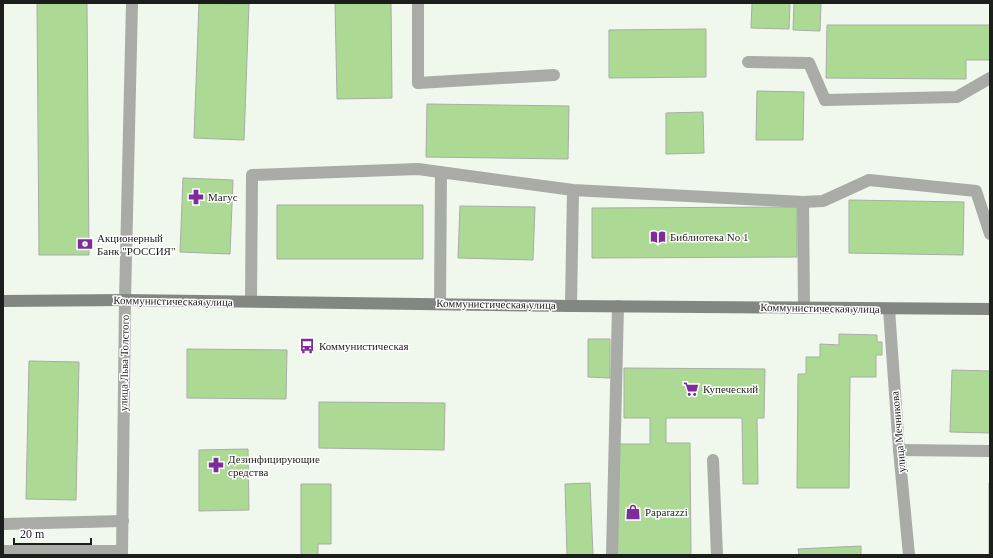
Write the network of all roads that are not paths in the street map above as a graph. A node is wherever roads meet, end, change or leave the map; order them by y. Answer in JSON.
{"nodes":[{"id":1,"x":132,"y":3,"type":"edge"},
{"id":2,"x":418,"y":3,"type":"edge"},
{"id":3,"x":748,"y":62,"type":"dead end"},
{"id":4,"x":554,"y":75,"type":"dead end"},
{"id":5,"x":990,"y":78,"type":"edge"},
{"id":6,"x":442,"y":172,"type":"junction"},
{"id":7,"x":573,"y":190,"type":"junction"},
{"id":8,"x":803,"y":202,"type":"junction"},
{"id":9,"x":990,"y":234,"type":"edge"},
{"id":10,"x":125,"y":300,"type":"junction"},
{"id":11,"x":3,"y":301,"type":"edge"},
{"id":12,"x":250,"y":301,"type":"junction"},
{"id":13,"x":440,"y":304,"type":"junction"},
{"id":14,"x":571,"y":306,"type":"junction"},
{"id":15,"x":618,"y":306,"type":"junction"},
{"id":16,"x":804,"y":308,"type":"junction"},
{"id":17,"x":889,"y":309,"type":"junction"},
{"id":18,"x":990,"y":309,"type":"edge"},
{"id":19,"x":899,"y":450,"type":"junction"},
{"id":20,"x":990,"y":451,"type":"edge"},
{"id":21,"x":713,"y":460,"type":"dead end"},
{"id":22,"x":123,"y":521,"type":"junction"},
{"id":23,"x":3,"y":524,"type":"edge"},
{"id":24,"x":3,"y":551,"type":"edge"},
{"id":25,"x":122,"y":553,"type":"edge"},
{"id":26,"x":612,"y":555,"type":"edge"},
{"id":27,"x":717,"y":555,"type":"edge"},
{"id":28,"x":909,"y":555,"type":"edge"}],
"edges":[{"from":1,"to":10,"type":"street","name":"улица Льва Толстого"},
{"from":2,"to":4,"type":"street"},
{"from":3,"to":5,"type":"street"},
{"from":6,"to":7,"type":"street"},
{"from":6,"to":12,"type":"street"},
{"from":6,"to":13,"type":"street"},
{"from":7,"to":8,"type":"street"},
{"from":7,"to":14,"type":"street"},
{"from":8,"to":9,"type":"street"},
{"from":8,"to":16,"type":"street"},
{"from":10,"to":11,"type":"street","name":"Коммунистическая улица"},
{"from":10,"to":12,"type":"street","name":"Коммунистическая улица"},
{"from":10,"to":22,"type":"street","name":"улица Льва Толстого"},
{"from":12,"to":13,"type":"street","name":"Коммунистическая улица"},
{"from":13,"to":14,"type":"street","name":"Коммунистическая улица"},
{"from":14,"to":15,"type":"street","name":"Коммунистическая улица"},
{"from":15,"to":16,"type":"street","name":"Коммунистическая улица"},
{"from":15,"to":26,"type":"street"},
{"from":16,"to":17,"type":"street","name":"Коммунистическая улица"},
{"from":17,"to":18,"type":"street","name":"Коммунистическая улица"},
{"from":17,"to":19,"type":"street","name":"улица Мечникова"},
{"from":19,"to":20,"type":"street"},
{"from":19,"to":28,"type":"street","name":"улица Мечникова"},
{"from":21,"to":27,"type":"street"},
{"from":22,"to":23,"type":"street"},
{"from":22,"to":25,"type":"street","name":"улица Льва Толстого"},
{"from":24,"to":25,"type":"street"}]}
